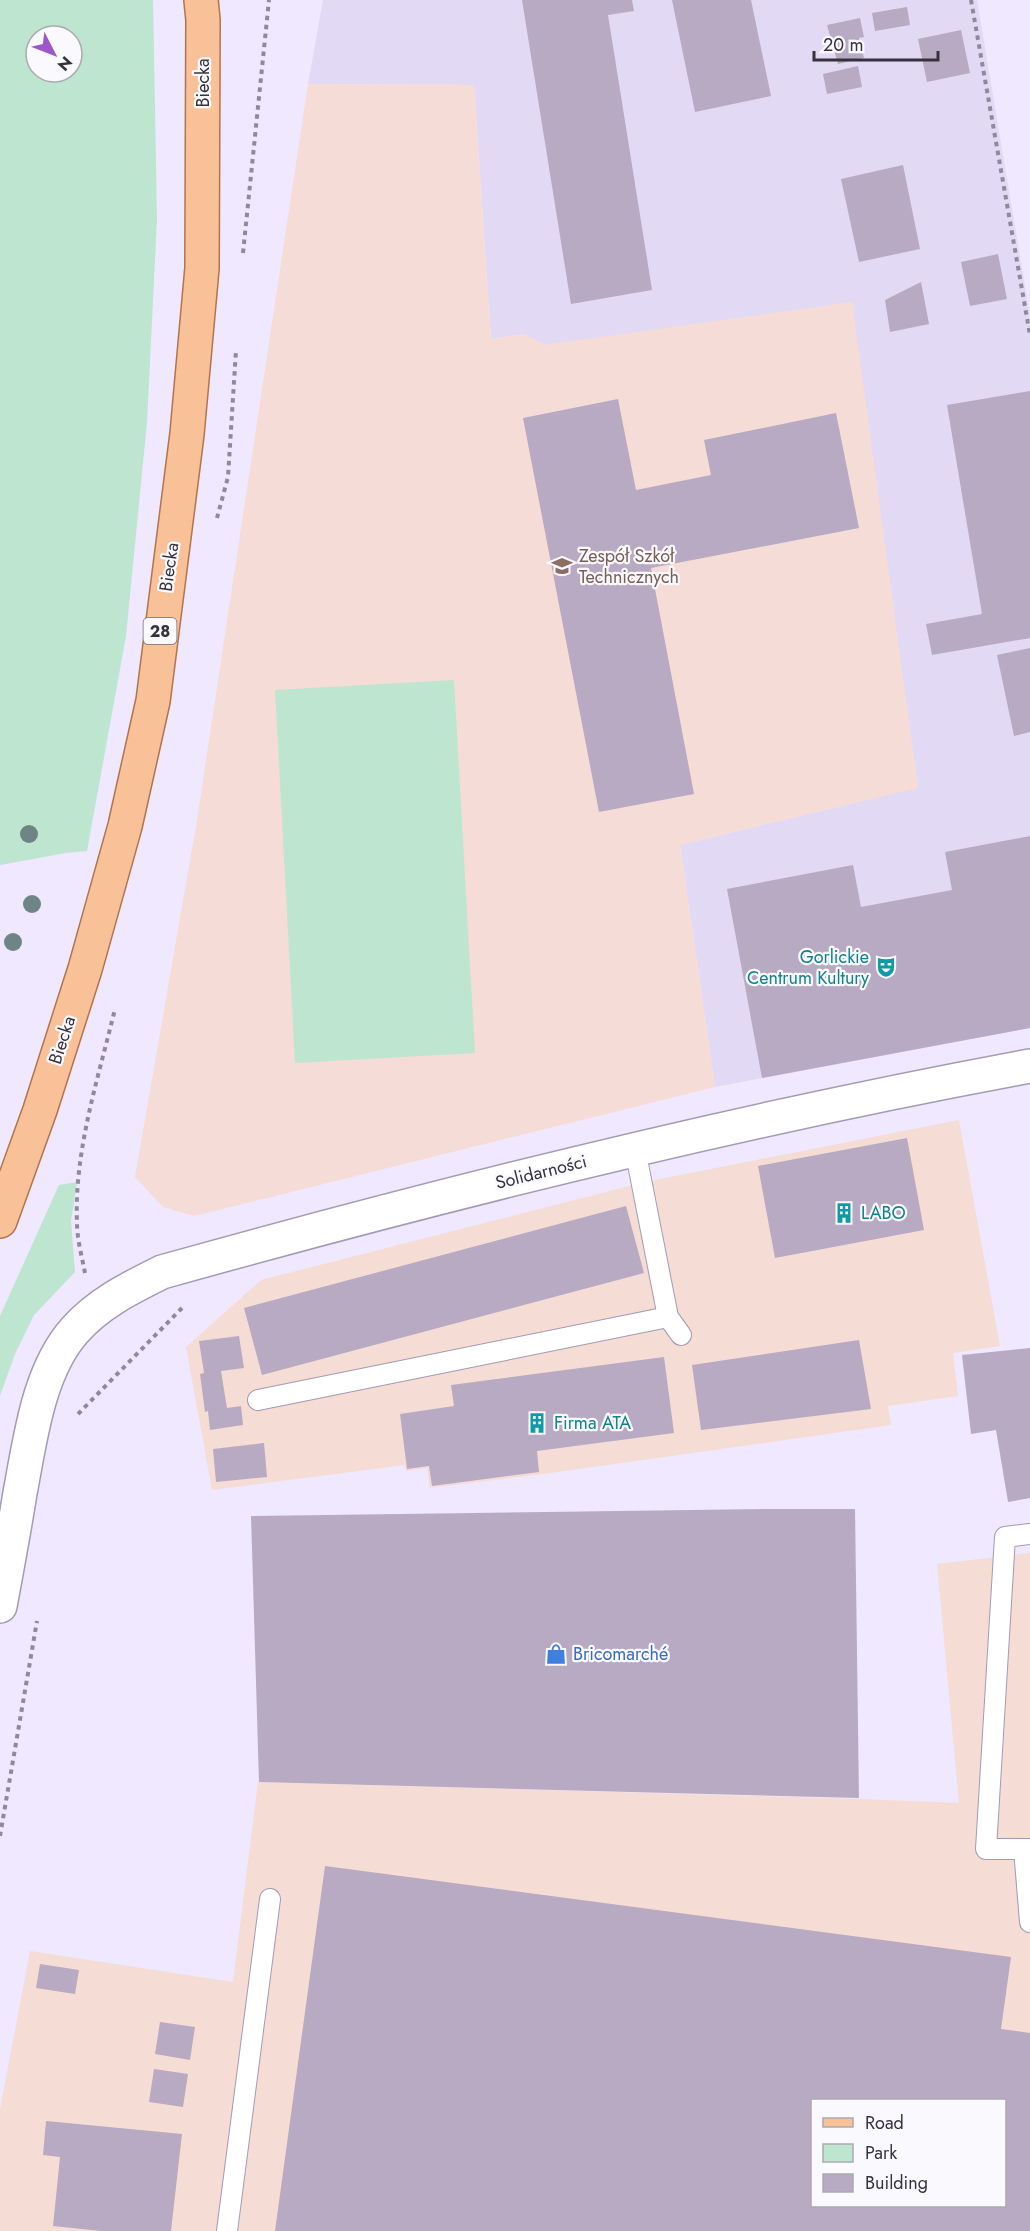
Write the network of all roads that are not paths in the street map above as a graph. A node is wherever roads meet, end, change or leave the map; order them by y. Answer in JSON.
{"nodes":[{"id":1,"x":201,"y":0,"type":"edge"},
{"id":2,"x":1030,"y":1066,"type":"edge"},
{"id":3,"x":635,"y":1149,"type":"junction"},
{"id":4,"x":0,"y":1221,"type":"edge"},
{"id":5,"x":668,"y":1317,"type":"junction"},
{"id":6,"x":681,"y":1335,"type":"dead end"},
{"id":7,"x":258,"y":1400,"type":"dead end"},
{"id":8,"x":1030,"y":1534,"type":"edge"},
{"id":9,"x":0,"y":1606,"type":"edge"},
{"id":10,"x":1027,"y":1849,"type":"edge"},
{"id":11,"x":270,"y":1899,"type":"dead end"},
{"id":12,"x":1030,"y":1922,"type":"edge"},
{"id":13,"x":227,"y":2231,"type":"edge"}],
"edges":[{"from":1,"to":4,"type":"main road","name":"Biecka","number":"28"},
{"from":2,"to":3,"type":"street","name":"Solidarności"},
{"from":3,"to":5,"type":"lane"},
{"from":3,"to":9,"type":"street","name":"Solidarności"},
{"from":5,"to":6,"type":"lane"},
{"from":5,"to":7,"type":"lane"},
{"from":8,"to":10,"type":"lane"},
{"from":10,"to":12,"type":"lane"},
{"from":11,"to":13,"type":"lane"}]}
